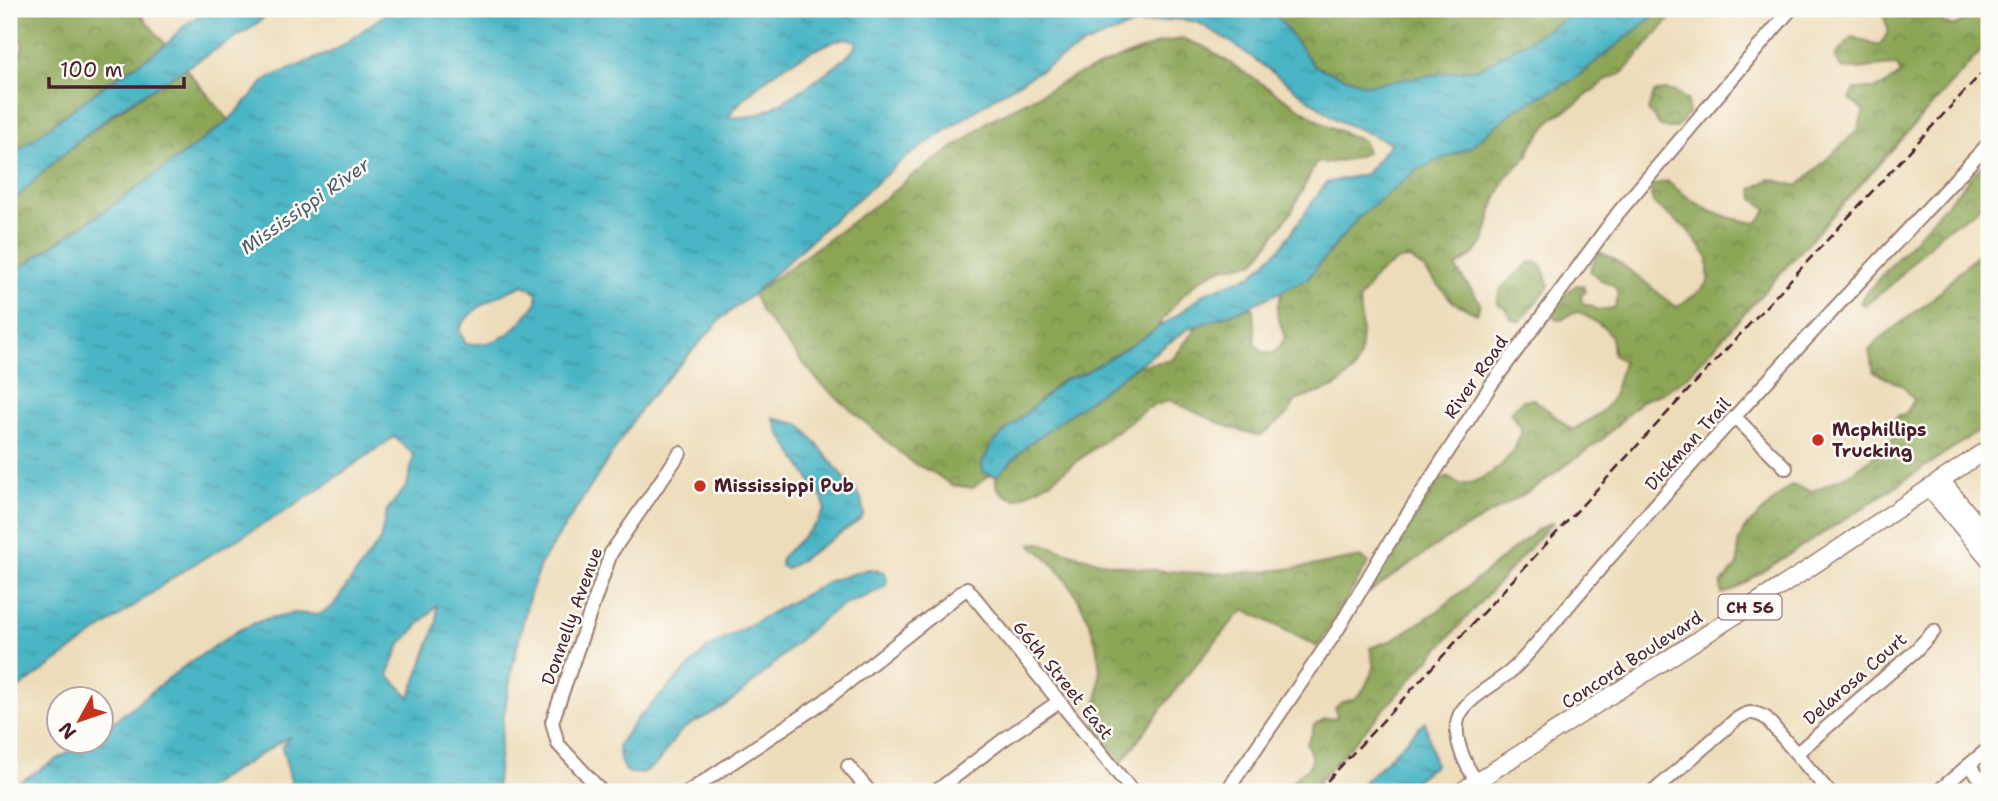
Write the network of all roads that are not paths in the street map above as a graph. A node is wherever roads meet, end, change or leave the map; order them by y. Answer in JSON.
{"nodes":[{"id":1,"x":1791,"y":9,"type":"edge"},
{"id":2,"x":1989,"y":143,"type":"edge"},
{"id":3,"x":1735,"y":417,"type":"junction"},
{"id":4,"x":1989,"y":448,"type":"edge"},
{"id":5,"x":680,"y":453,"type":"dead end"},
{"id":6,"x":1786,"y":468,"type":"dead end"},
{"id":7,"x":1935,"y":484,"type":"junction"},
{"id":8,"x":1989,"y":539,"type":"edge"},
{"id":9,"x":1989,"y":559,"type":"edge"},
{"id":10,"x":1934,"y":631,"type":"dead end"},
{"id":11,"x":1058,"y":702,"type":"junction"},
{"id":12,"x":1989,"y":748,"type":"edge"},
{"id":13,"x":1797,"y":753,"type":"junction"},
{"id":14,"x":1969,"y":765,"type":"junction"},
{"id":15,"x":848,"y":766,"type":"dead end"},
{"id":16,"x":1480,"y":787,"type":"edge"},
{"id":17,"x":1989,"y":789,"type":"edge"},
{"id":18,"x":602,"y":792,"type":"edge"},
{"id":19,"x":688,"y":792,"type":"edge"},
{"id":20,"x":870,"y":792,"type":"edge"},
{"id":21,"x":935,"y":792,"type":"edge"},
{"id":22,"x":1133,"y":792,"type":"edge"},
{"id":23,"x":1226,"y":792,"type":"edge"},
{"id":24,"x":1460,"y":792,"type":"edge"},
{"id":25,"x":1653,"y":792,"type":"edge"},
{"id":26,"x":1829,"y":792,"type":"edge"},
{"id":27,"x":1937,"y":792,"type":"edge"}],
"edges":[{"from":1,"to":23,"type":"street","name":"River Road"},
{"from":2,"to":3,"type":"street","name":"Dickman Trail"},
{"from":3,"to":6,"type":"street"},
{"from":3,"to":16,"type":"street","name":"Dickman Trail"},
{"from":4,"to":7,"type":"main road","number":"CH 56"},
{"from":5,"to":18,"type":"street","name":"Donnelly Avenue"},
{"from":7,"to":8,"type":"main road"},
{"from":7,"to":9,"type":"main road"},
{"from":7,"to":16,"type":"main road","name":"Concord Boulevard","number":"CH 56"},
{"from":10,"to":13,"type":"street","name":"Delarosa Court"},
{"from":11,"to":19,"type":"street","name":"66th Street East"},
{"from":11,"to":21,"type":"street"},
{"from":11,"to":22,"type":"street","name":"66th Street East"},
{"from":12,"to":14,"type":"street"},
{"from":13,"to":25,"type":"street"},
{"from":13,"to":26,"type":"street"},
{"from":14,"to":17,"type":"street"},
{"from":14,"to":27,"type":"street"},
{"from":15,"to":20,"type":"street"},
{"from":16,"to":24,"type":"main road","name":"Concord Boulevard","number":"CH 56"}]}
